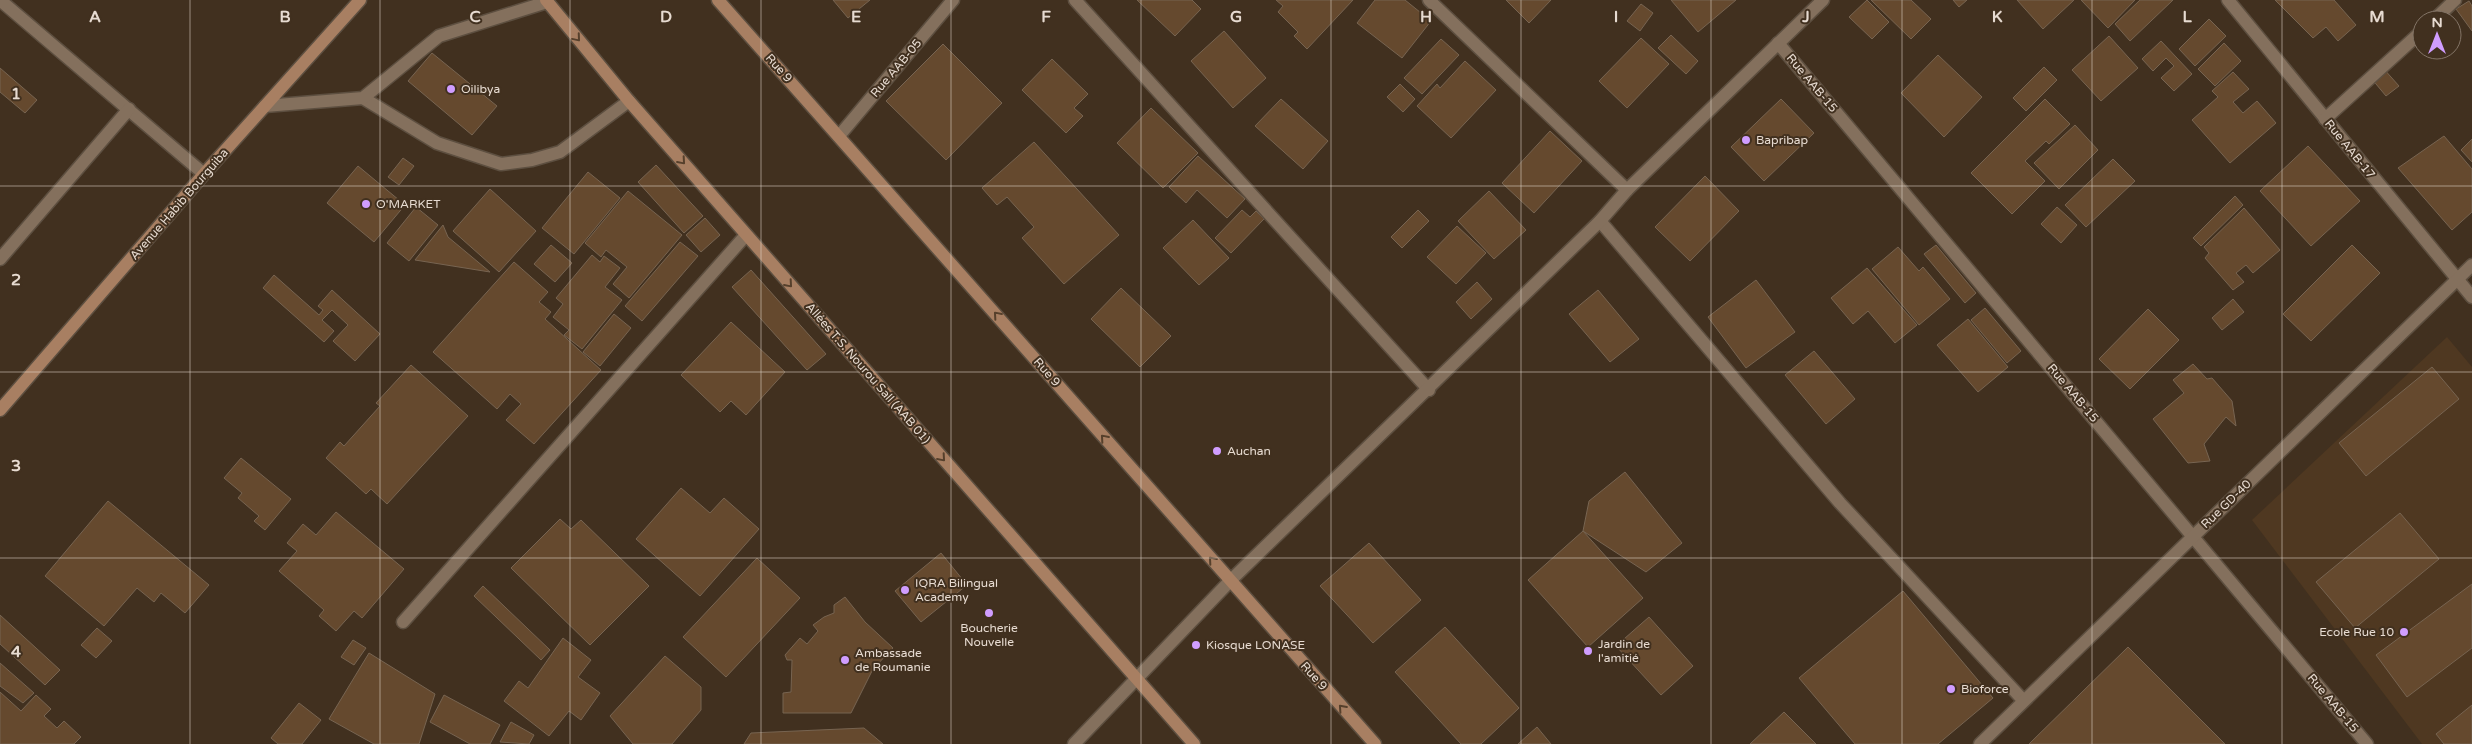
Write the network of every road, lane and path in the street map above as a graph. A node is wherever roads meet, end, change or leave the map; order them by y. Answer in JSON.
{"nodes":[{"id":1,"x":0,"y":0,"type":"edge"},
{"id":2,"x":360,"y":0,"type":"edge"},
{"id":3,"x":718,"y":0,"type":"edge"},
{"id":4,"x":953,"y":0,"type":"edge"},
{"id":5,"x":1074,"y":0,"type":"edge"},
{"id":6,"x":1823,"y":0,"type":"edge"},
{"id":7,"x":2228,"y":0,"type":"edge"},
{"id":8,"x":2455,"y":0,"type":"edge"},
{"id":9,"x":546,"y":1,"type":"edge"},
{"id":10,"x":1438,"y":3,"type":"edge"},
{"id":11,"x":2444,"y":10,"type":"edge"},
{"id":12,"x":2412,"y":39,"type":"edge"},
{"id":13,"x":1778,"y":42,"type":"junction"},
{"id":14,"x":363,"y":98,"type":"junction"},
{"id":15,"x":629,"y":101,"type":"junction"},
{"id":16,"x":265,"y":106,"type":"junction"},
{"id":17,"x":129,"y":110,"type":"junction"},
{"id":18,"x":2325,"y":119,"type":"junction"},
{"id":19,"x":839,"y":136,"type":"junction"},
{"id":20,"x":204,"y":174,"type":"junction"},
{"id":21,"x":1627,"y":190,"type":"junction"},
{"id":22,"x":1600,"y":221,"type":"junction"},
{"id":23,"x":746,"y":235,"type":"junction"},
{"id":24,"x":0,"y":259,"type":"edge"},
{"id":25,"x":2472,"y":265,"type":"edge"},
{"id":26,"x":2456,"y":278,"type":"junction"},
{"id":27,"x":2472,"y":297,"type":"edge"},
{"id":28,"x":1429,"y":390,"type":"junction"},
{"id":29,"x":0,"y":410,"type":"edge"},
{"id":30,"x":2193,"y":536,"type":"junction"},
{"id":31,"x":1230,"y":581,"type":"junction"},
{"id":32,"x":403,"y":622,"type":"dead end"},
{"id":33,"x":1136,"y":679,"type":"junction"},
{"id":34,"x":2023,"y":700,"type":"junction"},
{"id":35,"x":1074,"y":744,"type":"edge"},
{"id":36,"x":1194,"y":744,"type":"edge"},
{"id":37,"x":1375,"y":744,"type":"edge"},
{"id":38,"x":1980,"y":744,"type":"edge"},
{"id":39,"x":2367,"y":744,"type":"edge"}],
"edges":[{"from":1,"to":17,"type":"street"},
{"from":2,"to":16,"type":"street","name":"Avenue Habib Bourguiba"},
{"from":3,"to":19,"type":"street","name":"Rue 9"},
{"from":4,"to":19,"type":"street","name":"Rue AAB-05"},
{"from":5,"to":28,"type":"street"},
{"from":6,"to":13,"type":"street"},
{"from":7,"to":18,"type":"street","name":"Rue AAB-17"},
{"from":8,"to":11,"type":"street"},
{"from":9,"to":14,"type":"street"},
{"from":9,"to":15,"type":"street","name":"Allées T.S. Nourou Sall (AAB 01)","one_way":true},
{"from":10,"to":21,"type":"street"},
{"from":12,"to":18,"type":"street"},
{"from":13,"to":21,"type":"street"},
{"from":13,"to":30,"type":"street","name":"Rue AAB-15"},
{"from":14,"to":15,"type":"street"},
{"from":14,"to":16,"type":"street"},
{"from":15,"to":23,"type":"street","name":"Allées T.S. Nourou Sall (AAB 01)","one_way":true},
{"from":16,"to":20,"type":"street","name":"Avenue Habib Bourguiba"},
{"from":17,"to":20,"type":"street"},
{"from":17,"to":24,"type":"street"},
{"from":18,"to":26,"type":"street","name":"Rue AAB-17"},
{"from":31,"to":19,"type":"street","name":"Rue 9","one_way":true},
{"from":20,"to":29,"type":"street","name":"Avenue Habib Bourguiba"},
{"from":21,"to":22,"type":"street"},
{"from":22,"to":28,"type":"street"},
{"from":22,"to":34,"type":"street"},
{"from":23,"to":32,"type":"street"},
{"from":23,"to":33,"type":"street","name":"Allées T.S. Nourou Sall (AAB 01)","one_way":true},
{"from":25,"to":26,"type":"street","name":"Rue GD-40"},
{"from":26,"to":27,"type":"street","name":"Rue AAB-17"},
{"from":26,"to":30,"type":"street","name":"Rue GD-40"},
{"from":28,"to":31,"type":"street"},
{"from":30,"to":34,"type":"street","name":"Rue GD-40"},
{"from":30,"to":39,"type":"street","name":"Rue AAB-15"},
{"from":31,"to":33,"type":"street"},
{"from":37,"to":31,"type":"street","name":"Rue 9","one_way":true},
{"from":33,"to":35,"type":"street"},
{"from":33,"to":36,"type":"street","name":"Allées T.S. Nourou Sall (AAB 01)"},
{"from":34,"to":38,"type":"street","name":"Rue GD-40"}]}
